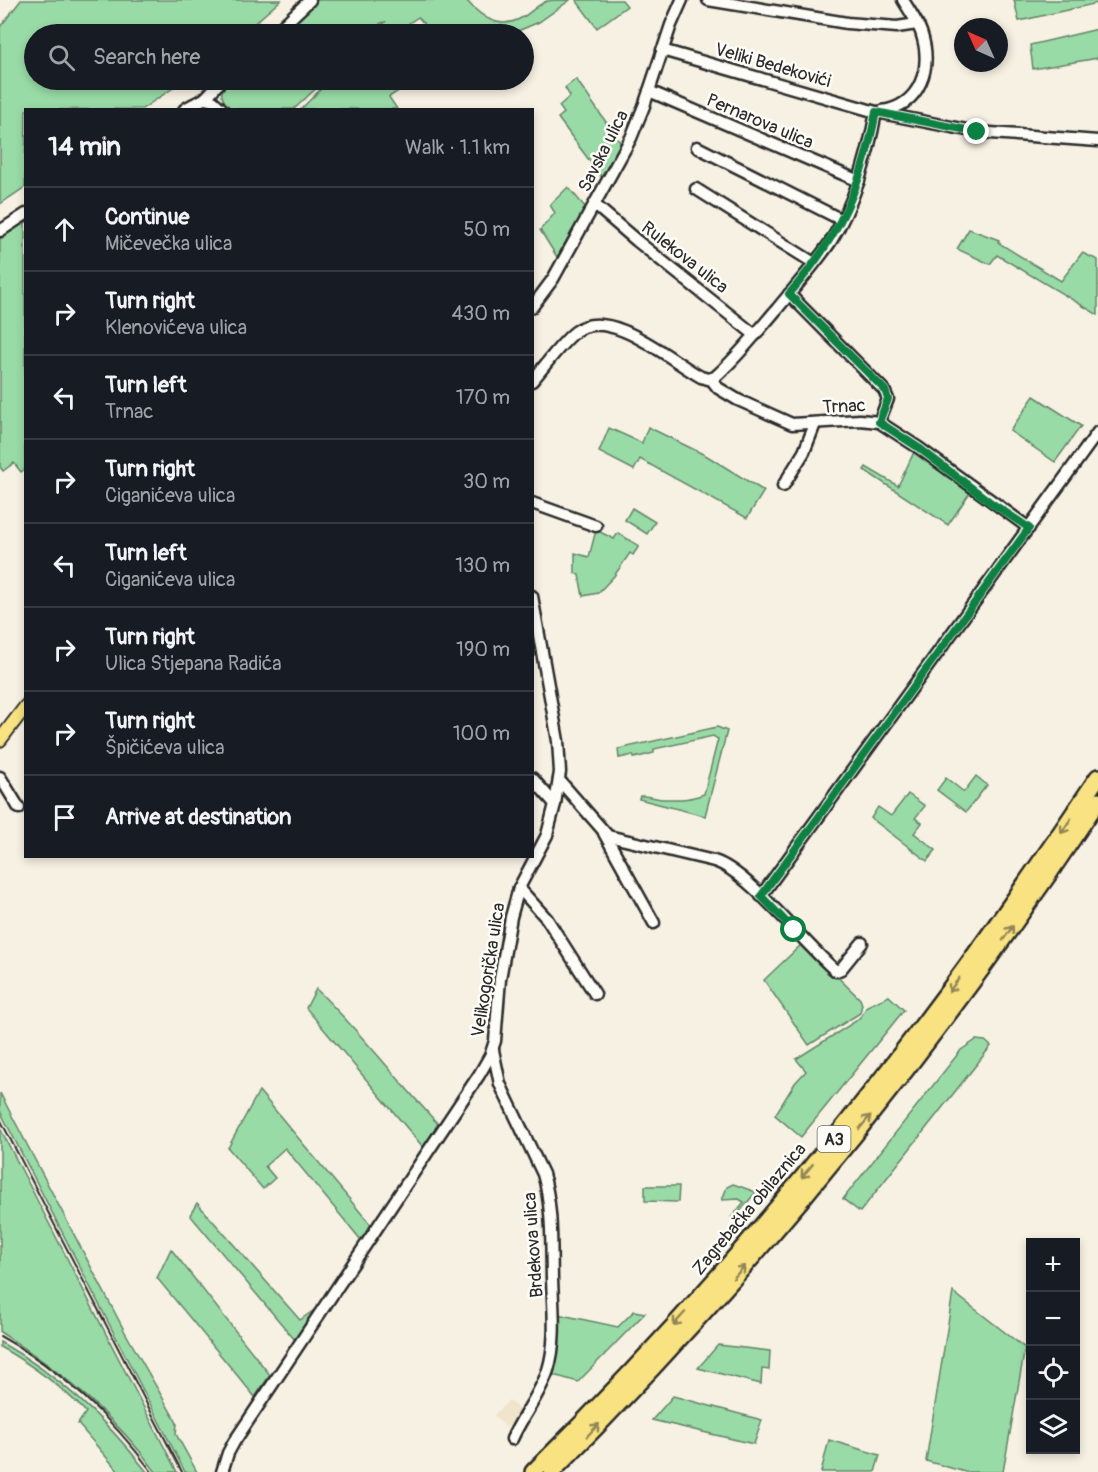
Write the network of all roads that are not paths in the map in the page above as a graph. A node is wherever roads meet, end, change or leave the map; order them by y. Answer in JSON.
{"nodes":[{"id":1,"x":310,"y":0,"type":"edge"},
{"id":2,"x":682,"y":0,"type":"edge"},
{"id":3,"x":708,"y":0,"type":"edge"},
{"id":4,"x":903,"y":0,"type":"edge"},
{"id":5,"x":285,"y":24,"type":"edge"},
{"id":6,"x":917,"y":24,"type":"junction"},
{"id":7,"x":662,"y":50,"type":"junction"},
{"id":8,"x":212,"y":90,"type":"edge"},
{"id":9,"x":649,"y":91,"type":"junction"},
{"id":10,"x":205,"y":99,"type":"junction"},
{"id":11,"x":187,"y":108,"type":"edge"},
{"id":12,"x":221,"y":108,"type":"edge"},
{"id":13,"x":876,"y":112,"type":"junction"},
{"id":14,"x":1098,"y":141,"type":"edge"},
{"id":15,"x":697,"y":147,"type":"dead end"},
{"id":16,"x":859,"y":181,"type":"junction"},
{"id":17,"x":696,"y":189,"type":"dead end"},
{"id":18,"x":595,"y":205,"type":"junction"},
{"id":19,"x":24,"y":215,"type":"edge"},
{"id":20,"x":842,"y":220,"type":"junction"},
{"id":21,"x":0,"y":231,"type":"edge"},
{"id":22,"x":814,"y":263,"type":"junction"},
{"id":23,"x":789,"y":294,"type":"junction"},
{"id":24,"x":534,"y":304,"type":"edge"},
{"id":25,"x":755,"y":334,"type":"junction"},
{"id":26,"x":534,"y":379,"type":"edge"},
{"id":27,"x":711,"y":379,"type":"junction"},
{"id":28,"x":879,"y":422,"type":"junction"},
{"id":29,"x":815,"y":424,"type":"junction"},
{"id":30,"x":1098,"y":432,"type":"edge"},
{"id":31,"x":783,"y":486,"type":"dead end"},
{"id":32,"x":534,"y":504,"type":"edge"},
{"id":33,"x":596,"y":526,"type":"dead end"},
{"id":34,"x":1029,"y":528,"type":"junction"},
{"id":35,"x":534,"y":607,"type":"edge"},
{"id":36,"x":24,"y":707,"type":"edge"},
{"id":37,"x":0,"y":740,"type":"edge"},
{"id":38,"x":0,"y":777,"type":"edge"},
{"id":39,"x":1098,"y":777,"type":"edge"},
{"id":40,"x":534,"y":780,"type":"edge"},
{"id":41,"x":559,"y":780,"type":"junction"},
{"id":42,"x":1098,"y":801,"type":"edge"},
{"id":43,"x":555,"y":804,"type":"junction"},
{"id":44,"x":19,"y":808,"type":"dead end"},
{"id":45,"x":604,"y":833,"type":"junction"},
{"id":46,"x":519,"y":888,"type":"junction"},
{"id":47,"x":761,"y":896,"type":"junction"},
{"id":48,"x":654,"y":923,"type":"dead end"},
{"id":49,"x":862,"y":943,"type":"dead end"},
{"id":50,"x":595,"y":994,"type":"dead end"},
{"id":51,"x":493,"y":1049,"type":"junction"},
{"id":52,"x":512,"y":1440,"type":"dead end"},
{"id":53,"x":222,"y":1472,"type":"edge"},
{"id":54,"x":533,"y":1472,"type":"edge"},
{"id":55,"x":552,"y":1472,"type":"edge"}],
"edges":[{"from":1,"to":5,"type":"street"},
{"from":2,"to":7,"type":"street","name":"Savska ulica"},
{"from":3,"to":6,"type":"street"},
{"from":4,"to":6,"type":"street"},
{"from":6,"to":13,"type":"street"},
{"from":7,"to":9,"type":"street","name":"Savska ulica"},
{"from":7,"to":13,"type":"street","name":"Veliki Bedekovići"},
{"from":8,"to":10,"type":"street"},
{"from":9,"to":16,"type":"street","name":"Pernarova ulica"},
{"from":9,"to":18,"type":"street","name":"Savska ulica"},
{"from":10,"to":11,"type":"street"},
{"from":10,"to":12,"type":"street"},
{"from":13,"to":14,"type":"street","name":"Veliki Bedekovići"},
{"from":13,"to":16,"type":"street"},
{"from":15,"to":20,"type":"street"},
{"from":16,"to":20,"type":"street"},
{"from":17,"to":22,"type":"street"},
{"from":18,"to":24,"type":"street","name":"Savska ulica"},
{"from":18,"to":25,"type":"street","name":"Rulekova ulica"},
{"from":19,"to":21,"type":"street"},
{"from":20,"to":22,"type":"street"},
{"from":22,"to":23,"type":"street"},
{"from":23,"to":25,"type":"street"},
{"from":23,"to":28,"type":"street"},
{"from":25,"to":27,"type":"street"},
{"from":26,"to":27,"type":"street","name":"Trnac"},
{"from":27,"to":29,"type":"street","name":"Trnac"},
{"from":28,"to":29,"type":"street","name":"Trnac"},
{"from":28,"to":34,"type":"street","name":"Trnac"},
{"from":29,"to":31,"type":"street"},
{"from":30,"to":34,"type":"street"},
{"from":32,"to":33,"type":"street"},
{"from":34,"to":47,"type":"street"},
{"from":35,"to":41,"type":"street","name":"Velikogorička ulica"},
{"from":36,"to":37,"type":"main road"},
{"from":38,"to":44,"type":"street"},
{"from":39,"to":54,"type":"highway","name":"Zagrebačka obilaznica","number":"A3","one_way":true},
{"from":40,"to":43,"type":"street"},
{"from":41,"to":43,"type":"street","name":"Velikogorička ulica"},
{"from":41,"to":45,"type":"street"},
{"from":55,"to":42,"type":"highway","name":"Zagrebačka obilaznica","number":"A3","one_way":true},
{"from":43,"to":46,"type":"street","name":"Velikogorička ulica"},
{"from":45,"to":47,"type":"street"},
{"from":45,"to":48,"type":"street"},
{"from":46,"to":50,"type":"street"},
{"from":46,"to":51,"type":"street","name":"Velikogorička ulica"},
{"from":47,"to":49,"type":"street"},
{"from":51,"to":52,"type":"street","name":"Brdekova ulica"},
{"from":51,"to":53,"type":"street","name":"Velikogorička ulica"}]}
